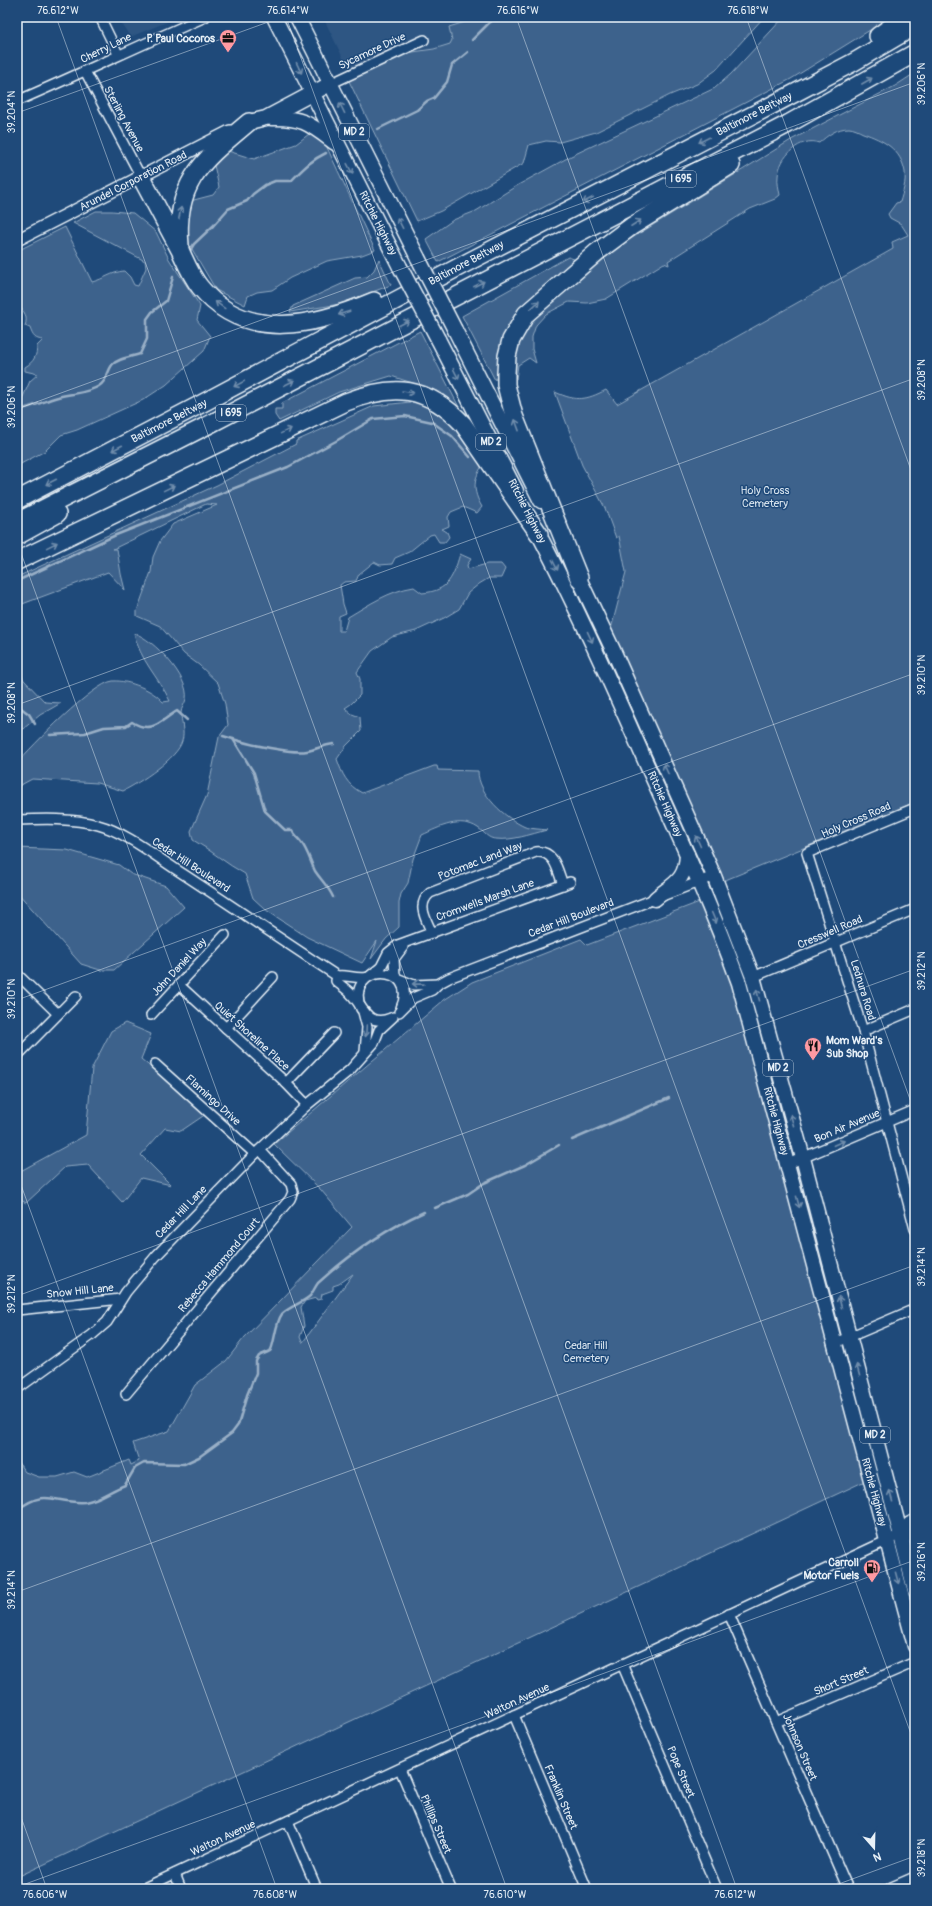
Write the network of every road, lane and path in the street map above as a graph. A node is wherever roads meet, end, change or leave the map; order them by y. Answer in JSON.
{"nodes":[{"id":1,"x":100,"y":17,"type":"edge"},
{"id":2,"x":205,"y":17,"type":"edge"},
{"id":3,"x":274,"y":17,"type":"edge"},
{"id":4,"x":297,"y":17,"type":"edge"},
{"id":5,"x":905,"y":17,"type":"edge"},
{"id":6,"x":915,"y":26,"type":"edge"},
{"id":7,"x":424,"y":40,"type":"dead end"},
{"id":8,"x":915,"y":53,"type":"edge"},
{"id":9,"x":118,"y":54,"type":"junction"},
{"id":10,"x":85,"y":71,"type":"junction"},
{"id":11,"x":330,"y":84,"type":"junction"},
{"id":12,"x":312,"y":93,"type":"junction"},
{"id":13,"x":846,"y":93,"type":"junction"},
{"id":14,"x":17,"y":101,"type":"edge"},
{"id":15,"x":776,"y":103,"type":"junction"},
{"id":16,"x":266,"y":118,"type":"junction"},
{"id":17,"x":248,"y":122,"type":"junction"},
{"id":18,"x":337,"y":145,"type":"junction"},
{"id":19,"x":141,"y":177,"type":"junction"},
{"id":20,"x":17,"y":240,"type":"edge"},
{"id":21,"x":180,"y":252,"type":"junction"},
{"id":22,"x":470,"y":260,"type":"junction"},
{"id":23,"x":212,"y":423,"type":"junction"},
{"id":24,"x":17,"y":500,"type":"edge"},
{"id":25,"x":17,"y":522,"type":"edge"},
{"id":26,"x":539,"y":534,"type":"junction"},
{"id":27,"x":17,"y":536,"type":"edge"},
{"id":28,"x":17,"y":561,"type":"edge"},
{"id":29,"x":579,"y":578,"type":"junction"},
{"id":30,"x":915,"y":808,"type":"edge"},
{"id":31,"x":17,"y":820,"type":"edge"},
{"id":32,"x":807,"y":853,"type":"joint"},
{"id":33,"x":687,"y":854,"type":"junction"},
{"id":34,"x":714,"y":876,"type":"junction"},
{"id":35,"x":699,"y":882,"type":"junction"},
{"id":36,"x":566,"y":884,"type":"joint"},
{"id":37,"x":655,"y":899,"type":"junction"},
{"id":38,"x":915,"y":909,"type":"edge"},
{"id":39,"x":432,"y":933,"type":"junction"},
{"id":40,"x":225,"y":935,"type":"dead end"},
{"id":41,"x":409,"y":941,"type":"junction"},
{"id":42,"x":836,"y":943,"type":"junction"},
{"id":43,"x":17,"y":974,"type":"edge"},
{"id":44,"x":337,"y":976,"type":"junction"},
{"id":45,"x":370,"y":976,"type":"junction"},
{"id":46,"x":273,"y":977,"type":"dead end"},
{"id":47,"x":753,"y":977,"type":"junction"},
{"id":48,"x":397,"y":978,"type":"junction"},
{"id":49,"x":438,"y":984,"type":"junction"},
{"id":50,"x":179,"y":986,"type":"junction"},
{"id":51,"x":76,"y":996,"type":"dead end"},
{"id":52,"x":915,"y":1009,"type":"edge"},
{"id":53,"x":362,"y":1010,"type":"junction"},
{"id":54,"x":58,"y":1014,"type":"junction"},
{"id":55,"x":396,"y":1014,"type":"junction"},
{"id":56,"x":151,"y":1015,"type":"dead end"},
{"id":57,"x":226,"y":1028,"type":"junction"},
{"id":58,"x":863,"y":1031,"type":"junction"},
{"id":59,"x":334,"y":1033,"type":"dead end"},
{"id":60,"x":365,"y":1052,"type":"junction"},
{"id":61,"x":17,"y":1056,"type":"edge"},
{"id":62,"x":155,"y":1064,"type":"dead end"},
{"id":63,"x":286,"y":1083,"type":"junction"},
{"id":64,"x":307,"y":1105,"type":"junction"},
{"id":65,"x":915,"y":1110,"type":"edge"},
{"id":66,"x":887,"y":1122,"type":"junction"},
{"id":67,"x":257,"y":1152,"type":"junction"},
{"id":68,"x":803,"y":1158,"type":"junction"},
{"id":69,"x":788,"y":1164,"type":"junction"},
{"id":70,"x":913,"y":1214,"type":"edge"},
{"id":71,"x":915,"y":1229,"type":"edge"},
{"id":72,"x":121,"y":1299,"type":"junction"},
{"id":73,"x":915,"y":1309,"type":"edge"},
{"id":74,"x":17,"y":1310,"type":"edge"},
{"id":75,"x":849,"y":1337,"type":"junction"},
{"id":76,"x":835,"y":1343,"type":"junction"},
{"id":77,"x":17,"y":1389,"type":"edge"},
{"id":78,"x":126,"y":1394,"type":"dead end"},
{"id":79,"x":915,"y":1520,"type":"edge"},
{"id":80,"x":901,"y":1534,"type":"junction"},
{"id":81,"x":915,"y":1537,"type":"edge"},
{"id":82,"x":887,"y":1540,"type":"junction"},
{"id":83,"x":915,"y":1590,"type":"edge"},
{"id":84,"x":729,"y":1614,"type":"junction"},
{"id":85,"x":915,"y":1646,"type":"edge"},
{"id":86,"x":915,"y":1662,"type":"edge"},
{"id":87,"x":622,"y":1664,"type":"junction"},
{"id":88,"x":514,"y":1715,"type":"junction"},
{"id":89,"x":776,"y":1722,"type":"junction"},
{"id":90,"x":400,"y":1769,"type":"junction"},
{"id":91,"x":288,"y":1821,"type":"junction"},
{"id":92,"x":175,"y":1874,"type":"junction"},
{"id":93,"x":915,"y":1879,"type":"edge"},
{"id":94,"x":142,"y":1889,"type":"edge"},
{"id":95,"x":181,"y":1889,"type":"edge"},
{"id":96,"x":317,"y":1889,"type":"edge"},
{"id":97,"x":451,"y":1889,"type":"edge"},
{"id":98,"x":587,"y":1889,"type":"edge"},
{"id":99,"x":717,"y":1889,"type":"edge"},
{"id":100,"x":848,"y":1889,"type":"edge"},
{"id":101,"x":892,"y":1889,"type":"edge"}],
"edges":[{"from":1,"to":9,"type":"street"},
{"from":2,"to":9,"type":"street","name":"Cherry Lane"},
{"from":3,"to":12,"type":"main road","name":"Ritchie Highway","number":"MD 2","one_way":true},
{"from":4,"to":11,"type":"main road","name":"Ritchie Highway","number":"MD 2"},
{"from":5,"to":15,"type":"highway"},
{"from":6,"to":15,"type":"highway","name":"Baltimore Beltway","number":"I 695"},
{"from":7,"to":11,"type":"street","name":"Sycamore Drive"},
{"from":13,"to":8,"type":"highway","name":"Baltimore Beltway","number":"I 695","one_way":true},
{"from":9,"to":10,"type":"street","name":"Cherry Lane"},
{"from":10,"to":14,"type":"street","name":"Cherry Lane"},
{"from":10,"to":19,"type":"street","name":"Sterling Avenue"},
{"from":11,"to":12,"type":"main road","name":"Arundel Corporation Road"},
{"from":29,"to":11,"type":"main road","name":"Ritchie Highway","number":"MD 2","one_way":true,"bridge":true},
{"from":12,"to":16,"type":"main road","name":"Arundel Corporation Road"},
{"from":12,"to":17,"type":"main road","name":"Arundel Corporation Road"},
{"from":12,"to":18,"type":"main road","name":"Ritchie Highway","number":"MD 2"},
{"from":23,"to":13,"type":"highway","name":"Baltimore Beltway","number":"I 695","one_way":true},
{"from":29,"to":13,"type":"highway","one_way":true},
{"from":15,"to":22,"type":"highway","name":"Baltimore Beltway","number":"I 695","one_way":true},
{"from":16,"to":17,"type":"main road","name":"Arundel Corporation Road"},
{"from":16,"to":18,"type":"main road"},
{"from":17,"to":19,"type":"street","name":"Arundel Corporation Road"},
{"from":21,"to":17,"type":"highway","one_way":true},
{"from":18,"to":26,"type":"main road","name":"Ritchie Highway","number":"MD 2","one_way":true,"bridge":true},
{"from":19,"to":20,"type":"street","name":"Arundel Corporation Road"},
{"from":19,"to":21,"type":"highway"},
{"from":22,"to":21,"type":"highway","one_way":true},
{"from":22,"to":24,"type":"highway","name":"Baltimore Beltway","number":"I 695","one_way":true},
{"from":23,"to":25,"type":"highway","name":"Baltimore Beltway","number":"I 695"},
{"from":23,"to":27,"type":"highway"},
{"from":28,"to":26,"type":"highway","one_way":true},
{"from":26,"to":33,"type":"main road","name":"Ritchie Highway","number":"MD 2","one_way":true},
{"from":34,"to":29,"type":"main road","name":"Ritchie Highway","number":"MD 2","one_way":true},
{"from":30,"to":32,"type":"street","name":"Holy Cross Road"},
{"from":31,"to":44,"type":"street","name":"Cedar Hill Boulevard"},
{"from":32,"to":42,"type":"street","name":"Lednura Road"},
{"from":33,"to":35,"type":"main road","name":"Ritchie Highway","number":"MD 2"},
{"from":33,"to":37,"type":"main road"},
{"from":34,"to":35,"type":"street","name":"Cedar Hill Boulevard"},
{"from":34,"to":47,"type":"main road","name":"Ritchie Highway","number":"MD 2"},
{"from":35,"to":37,"type":"street","name":"Cedar Hill Boulevard"},
{"from":35,"to":69,"type":"main road","name":"Ritchie Highway","number":"MD 2","one_way":true},
{"from":36,"to":39,"type":"street","name":"Cromwells Marsh Lane"},
{"from":36,"to":39,"type":"street","name":"Potomac Land Way"},
{"from":37,"to":49,"type":"street","name":"Cedar Hill Boulevard"},
{"from":38,"to":42,"type":"street","name":"Cresswell Road"},
{"from":39,"to":41,"type":"street","name":"Cromwells Marsh Lane"},
{"from":40,"to":50,"type":"street","name":"John Daniel Way"},
{"from":41,"to":45,"type":"street","name":"Cromwells Marsh Lane"},
{"from":41,"to":48,"type":"street","name":"Cromwells Marsh Lane"},
{"from":42,"to":47,"type":"street","name":"Cresswell Road"},
{"from":42,"to":58,"type":"street","name":"Lednura Road"},
{"from":43,"to":54,"type":"street"},
{"from":44,"to":45,"type":"street","name":"Cedar Hill Boulevard"},
{"from":44,"to":53,"type":"street","name":"Cedar Hill Boulevard"},
{"from":45,"to":48,"type":"street","name":"Cedar Hill Boulevard"},
{"from":45,"to":53,"type":"street"},
{"from":46,"to":57,"type":"street"},
{"from":68,"to":47,"type":"main road","name":"Ritchie Highway","number":"MD 2","one_way":true},
{"from":49,"to":48,"type":"street","name":"Cedar Hill Boulevard","one_way":true},
{"from":48,"to":55,"type":"street"},
{"from":49,"to":55,"type":"street","name":"Cedar Hill Boulevard"},
{"from":50,"to":56,"type":"street","name":"John Daniel Way"},
{"from":50,"to":57,"type":"street","name":"Quiet Shoreline Place"},
{"from":51,"to":54,"type":"street"},
{"from":52,"to":58,"type":"street"},
{"from":53,"to":55,"type":"street"},
{"from":53,"to":60,"type":"street","one_way":true},
{"from":54,"to":61,"type":"street"},
{"from":55,"to":60,"type":"street","name":"Cedar Hill Lane"},
{"from":57,"to":63,"type":"street","name":"Quiet Shoreline Place"},
{"from":58,"to":66,"type":"street","name":"Lednura Road"},
{"from":59,"to":63,"type":"street"},
{"from":60,"to":64,"type":"street","name":"Cedar Hill Lane"},
{"from":62,"to":67,"type":"street","name":"Flamingo Drive"},
{"from":63,"to":64,"type":"street","name":"Quiet Shoreline Place"},
{"from":64,"to":67,"type":"street","name":"Cedar Hill Lane"},
{"from":65,"to":66,"type":"street","name":"Bon Air Avenue"},
{"from":68,"to":66,"type":"street","name":"Bon Air Avenue","one_way":true},
{"from":66,"to":70,"type":"street","name":"Lednura Road"},
{"from":67,"to":72,"type":"street","name":"Cedar Hill Lane"},
{"from":67,"to":78,"type":"street","name":"Rebecca Hammond Court"},
{"from":68,"to":69,"type":"street","name":"Bon Air Avenue"},
{"from":75,"to":68,"type":"main road","name":"Ritchie Highway","number":"MD 2","one_way":true},
{"from":69,"to":76,"type":"main road","name":"Ritchie Highway","number":"MD 2","one_way":true},
{"from":70,"to":71,"type":"street","name":"Lednura Road"},
{"from":72,"to":74,"type":"street","name":"Snow Hill Lane"},
{"from":72,"to":77,"type":"street","name":"Cedar Hill Lane"},
{"from":73,"to":75,"type":"street"},
{"from":75,"to":76,"type":"street"},
{"from":80,"to":75,"type":"main road","name":"Ritchie Highway","number":"MD 2","one_way":true},
{"from":76,"to":82,"type":"main road","name":"Ritchie Highway","number":"MD 2"},
{"from":79,"to":80,"type":"street"},
{"from":80,"to":81,"type":"street"},
{"from":80,"to":82,"type":"street","name":"Walton Avenue"},
{"from":80,"to":83,"type":"main road","name":"Ritchie Highway","number":"MD 2"},
{"from":82,"to":84,"type":"street","name":"Walton Avenue"},
{"from":82,"to":85,"type":"main road","name":"Ritchie Highway","number":"MD 2","one_way":true},
{"from":84,"to":87,"type":"street","name":"Walton Avenue"},
{"from":84,"to":89,"type":"street","name":"Johnson Street"},
{"from":86,"to":89,"type":"street","name":"Short Street"},
{"from":87,"to":88,"type":"street","name":"Walton Avenue"},
{"from":87,"to":99,"type":"street","name":"Pope Street"},
{"from":88,"to":90,"type":"street","name":"Walton Avenue"},
{"from":88,"to":98,"type":"street","name":"Franklin Street"},
{"from":89,"to":100,"type":"street","name":"Johnson Street"},
{"from":90,"to":91,"type":"street","name":"Walton Avenue"},
{"from":90,"to":97,"type":"street","name":"Phillips Street"},
{"from":91,"to":92,"type":"street","name":"Walton Avenue"},
{"from":91,"to":96,"type":"street"},
{"from":92,"to":94,"type":"street","name":"Walton Avenue"},
{"from":92,"to":95,"type":"street"},
{"from":93,"to":101,"type":"main road"}]}
